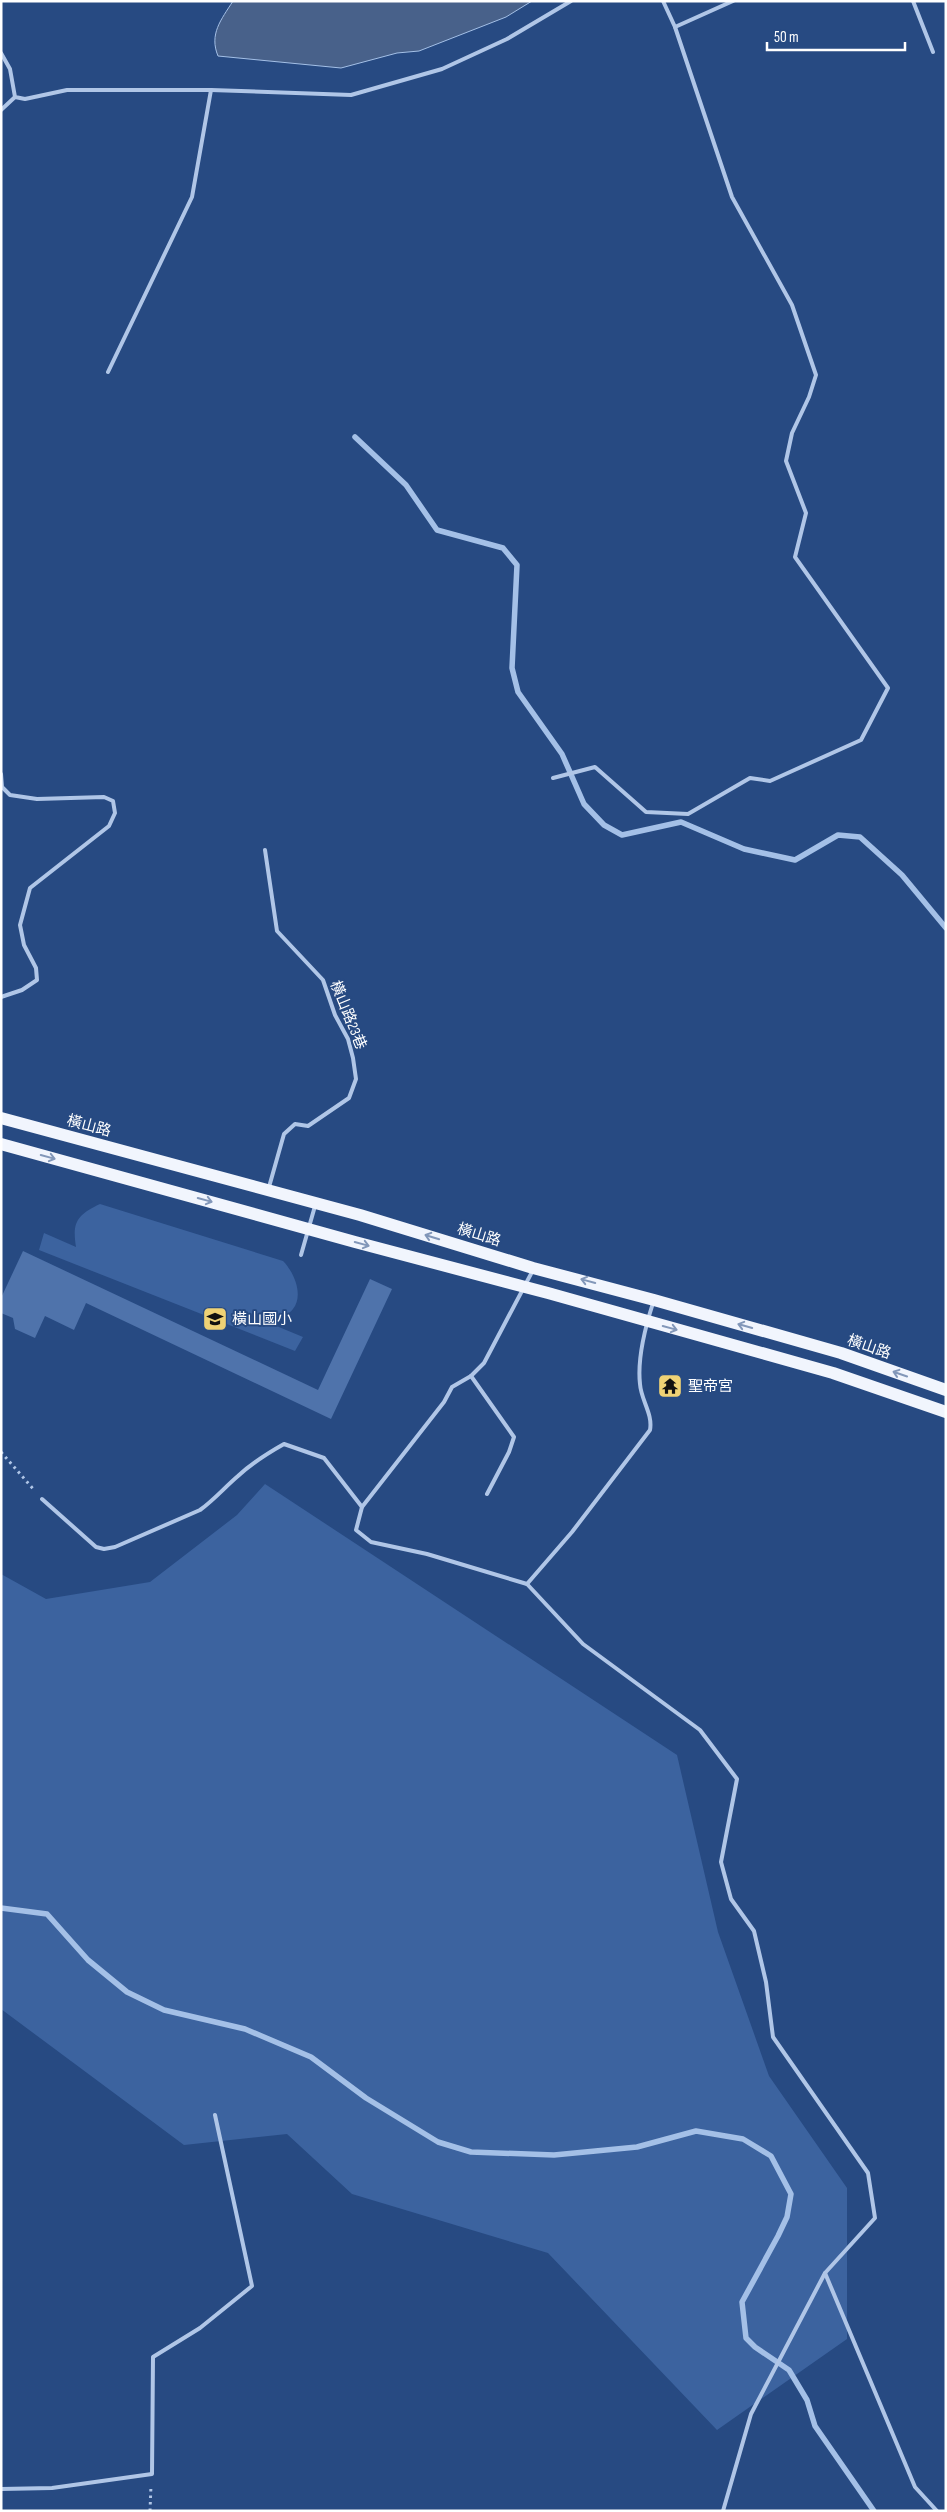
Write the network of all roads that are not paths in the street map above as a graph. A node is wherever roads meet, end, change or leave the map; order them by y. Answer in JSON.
{"nodes":[{"id":1,"x":571,"y":1,"type":"edge"},
{"id":2,"x":662,"y":1,"type":"edge"},
{"id":3,"x":733,"y":1,"type":"edge"},
{"id":4,"x":913,"y":1,"type":"edge"},
{"id":5,"x":675,"y":27,"type":"junction"},
{"id":6,"x":933,"y":52,"type":"dead end"},
{"id":7,"x":1,"y":53,"type":"edge"},
{"id":8,"x":212,"y":90,"type":"junction"},
{"id":9,"x":15,"y":97,"type":"junction"},
{"id":10,"x":1,"y":110,"type":"edge"},
{"id":11,"x":108,"y":372,"type":"dead end"},
{"id":12,"x":1,"y":774,"type":"edge"},
{"id":13,"x":553,"y":778,"type":"dead end"},
{"id":14,"x":265,"y":850,"type":"dead end"},
{"id":15,"x":1,"y":998,"type":"edge"},
{"id":16,"x":1,"y":1118,"type":"edge"},
{"id":17,"x":1,"y":1144,"type":"edge"},
{"id":18,"x":268,"y":1190,"type":"junction"},
{"id":19,"x":316,"y":1203,"type":"junction"},
{"id":20,"x":309,"y":1229,"type":"junction"},
{"id":21,"x":301,"y":1255,"type":"dead end"},
{"id":22,"x":534,"y":1268,"type":"junction"},
{"id":23,"x":524,"y":1287,"type":"junction"},
{"id":24,"x":654,"y":1300,"type":"junction"},
{"id":25,"x":647,"y":1322,"type":"junction"},
{"id":26,"x":471,"y":1376,"type":"junction"},
{"id":27,"x":946,"y":1390,"type":"edge"},
{"id":28,"x":946,"y":1412,"type":"edge"},
{"id":29,"x":487,"y":1494,"type":"dead end"},
{"id":30,"x":42,"y":1499,"type":"road end"},
{"id":31,"x":362,"y":1507,"type":"junction"},
{"id":32,"x":527,"y":1584,"type":"junction"},
{"id":33,"x":215,"y":2115,"type":"dead end"},
{"id":34,"x":825,"y":2273,"type":"junction"},
{"id":35,"x":1,"y":2489,"type":"edge"},
{"id":36,"x":723,"y":2511,"type":"edge"},
{"id":37,"x":937,"y":2511,"type":"edge"}],
"edges":[{"from":1,"to":8,"type":"lane"},
{"from":2,"to":5,"type":"lane"},
{"from":3,"to":5,"type":"lane"},
{"from":4,"to":6,"type":"lane"},
{"from":5,"to":13,"type":"lane"},
{"from":7,"to":9,"type":"lane"},
{"from":8,"to":9,"type":"lane"},
{"from":8,"to":11,"type":"lane"},
{"from":9,"to":10,"type":"lane"},
{"from":12,"to":15,"type":"lane"},
{"from":14,"to":18,"type":"lane","name":"橫山路23巷"},
{"from":16,"to":18,"type":"main road","name":"橫山路"},
{"from":17,"to":20,"type":"main road","one_way":true},
{"from":18,"to":19,"type":"main road","name":"橫山路"},
{"from":19,"to":20,"type":"lane"},
{"from":22,"to":19,"type":"main road","name":"橫山路","one_way":true},
{"from":20,"to":21,"type":"lane"},
{"from":20,"to":23,"type":"main road","one_way":true},
{"from":22,"to":23,"type":"lane"},
{"from":24,"to":22,"type":"main road","name":"橫山路","one_way":true},
{"from":23,"to":25,"type":"main road"},
{"from":23,"to":26,"type":"lane"},
{"from":24,"to":25,"type":"lane"},
{"from":27,"to":24,"type":"main road","name":"橫山路","one_way":true},
{"from":25,"to":28,"type":"main road","one_way":true},
{"from":25,"to":32,"type":"lane"},
{"from":26,"to":29,"type":"lane"},
{"from":26,"to":31,"type":"lane"},
{"from":30,"to":31,"type":"lane"},
{"from":31,"to":32,"type":"lane"},
{"from":32,"to":34,"type":"lane"},
{"from":33,"to":35,"type":"lane"},
{"from":34,"to":36,"type":"lane"},
{"from":34,"to":37,"type":"lane"}]}
